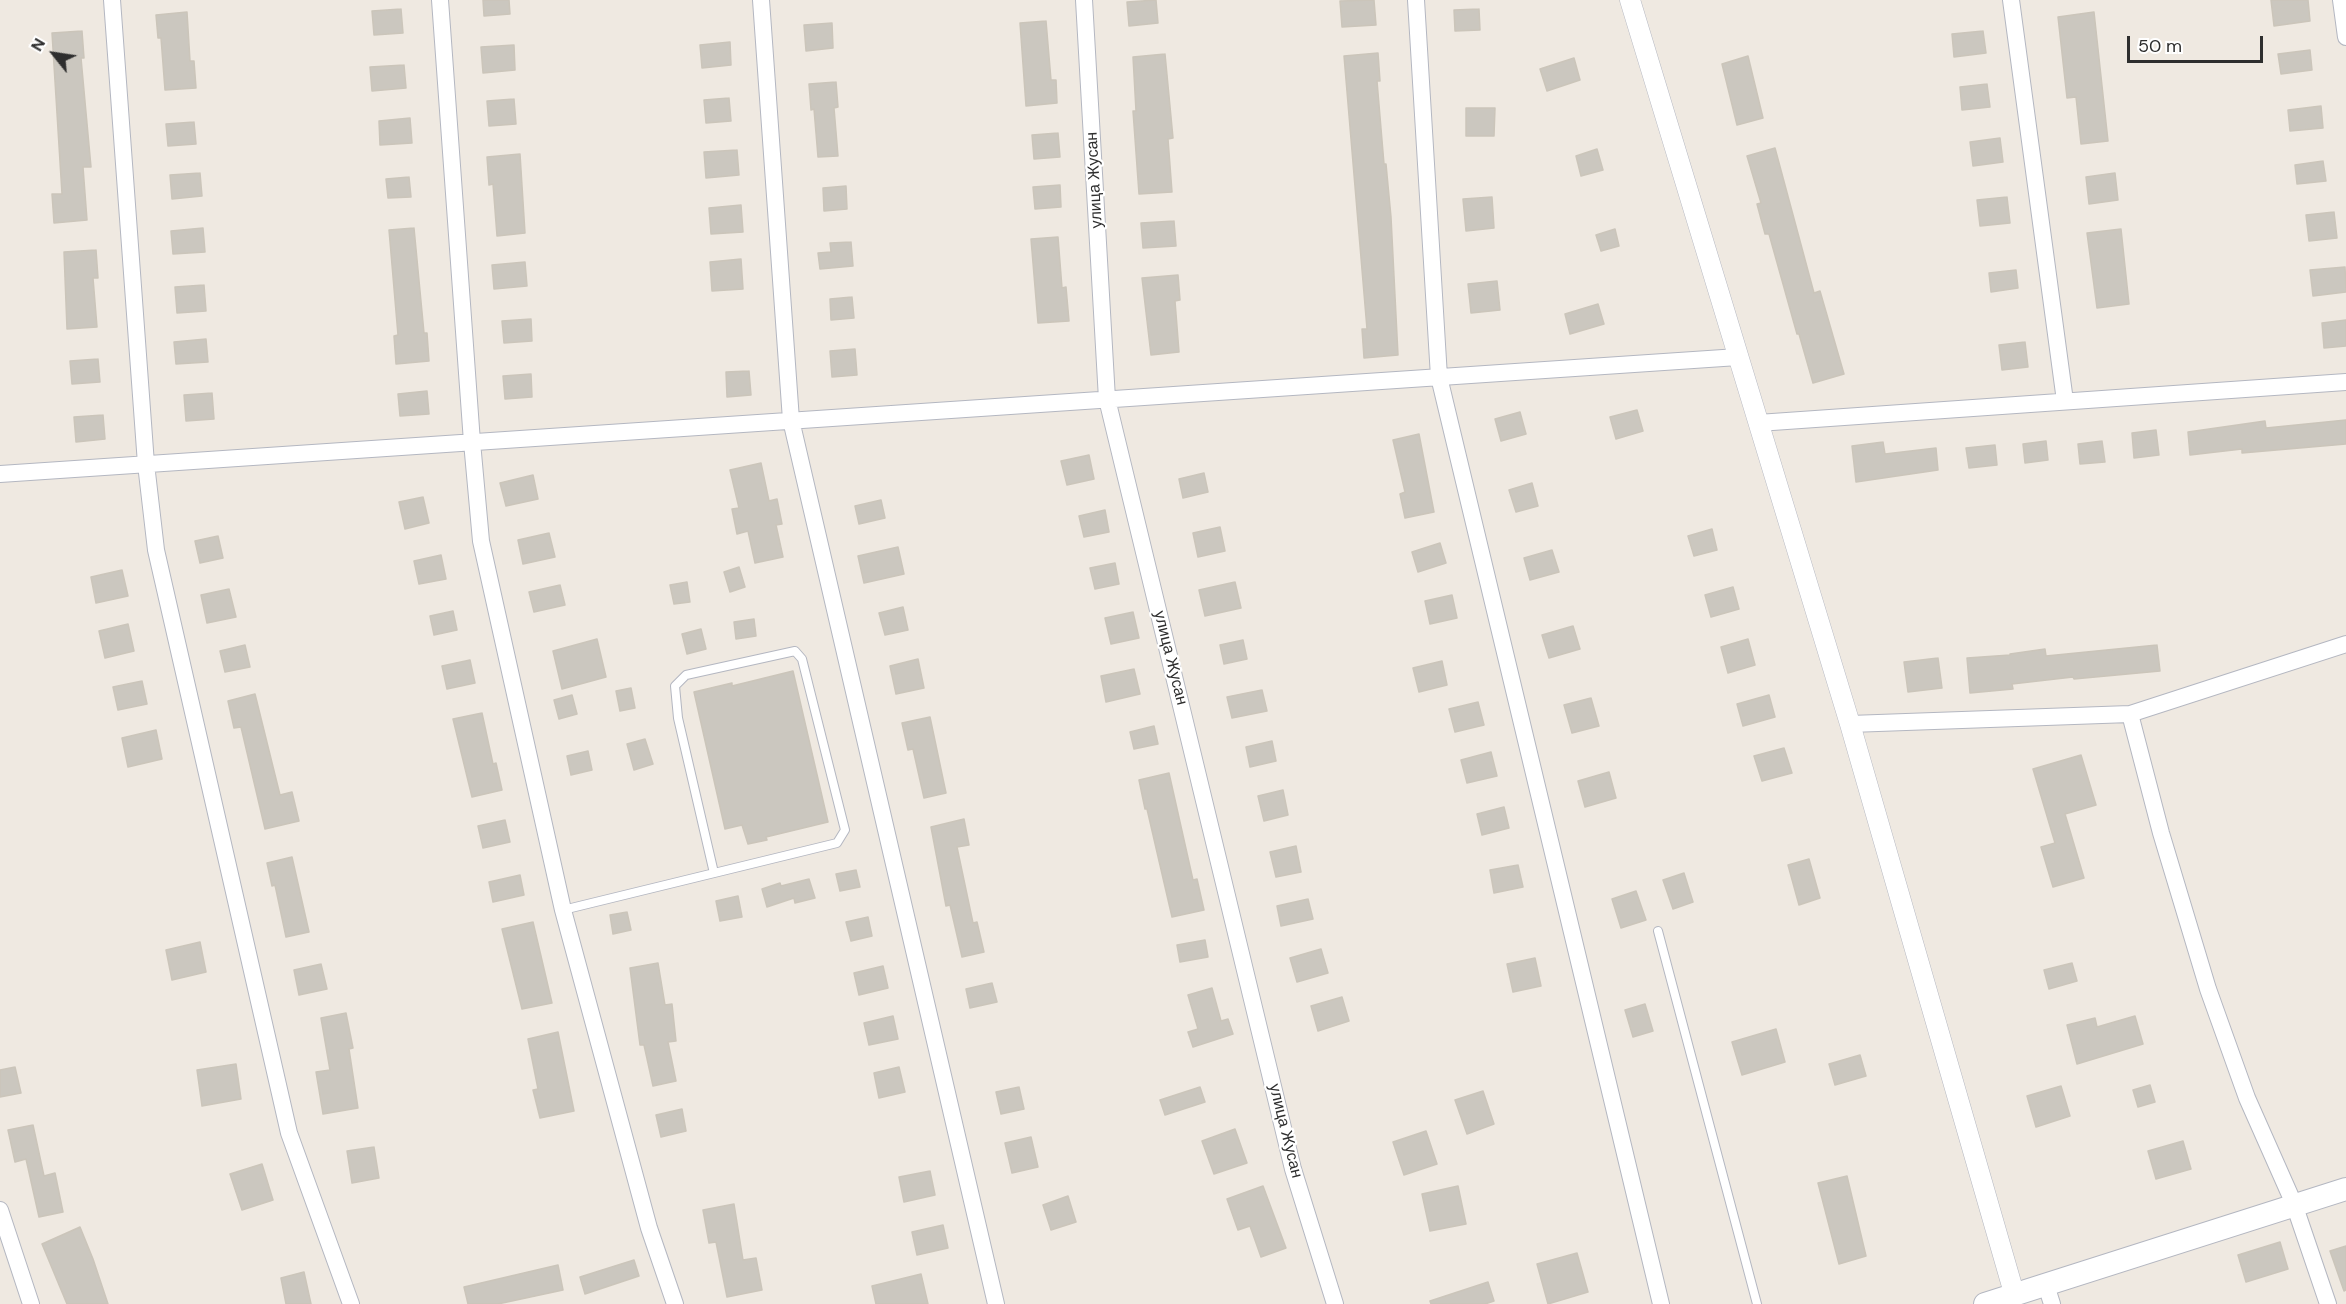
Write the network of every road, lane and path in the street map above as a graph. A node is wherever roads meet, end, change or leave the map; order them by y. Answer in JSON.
{"nodes":[{"id":1,"x":112,"y":0,"type":"edge"},
{"id":2,"x":440,"y":0,"type":"edge"},
{"id":3,"x":761,"y":0,"type":"edge"},
{"id":4,"x":1084,"y":0,"type":"edge"},
{"id":5,"x":1416,"y":0,"type":"edge"},
{"id":6,"x":1630,"y":0,"type":"edge"},
{"id":7,"x":2011,"y":0,"type":"edge"},
{"id":8,"x":2341,"y":0,"type":"edge"},
{"id":9,"x":2346,"y":37,"type":"edge"},
{"id":10,"x":1738,"y":357,"type":"junction"},
{"id":11,"x":1439,"y":377,"type":"junction"},
{"id":12,"x":2346,"y":382,"type":"edge"},
{"id":13,"x":1107,"y":399,"type":"junction"},
{"id":14,"x":2064,"y":401,"type":"junction"},
{"id":15,"x":791,"y":420,"type":"junction"},
{"id":16,"x":1758,"y":423,"type":"junction"},
{"id":17,"x":472,"y":442,"type":"junction"},
{"id":18,"x":146,"y":464,"type":"junction"},
{"id":19,"x":0,"y":474,"type":"edge"},
{"id":20,"x":2346,"y":644,"type":"edge"},
{"id":21,"x":2130,"y":714,"type":"junction"},
{"id":22,"x":1850,"y":724,"type":"junction"},
{"id":23,"x":714,"y":873,"type":"junction"},
{"id":24,"x":563,"y":910,"type":"junction"},
{"id":25,"x":1658,"y":931,"type":"dead end"},
{"id":26,"x":2346,"y":1189,"type":"edge"},
{"id":27,"x":2294,"y":1204,"type":"junction"},
{"id":28,"x":0,"y":1210,"type":"edge"},
{"id":29,"x":2014,"y":1293,"type":"junction"},
{"id":30,"x":2049,"y":1294,"type":"edge"},
{"id":31,"x":32,"y":1304,"type":"edge"},
{"id":32,"x":351,"y":1304,"type":"edge"},
{"id":33,"x":675,"y":1304,"type":"edge"},
{"id":34,"x":996,"y":1304,"type":"edge"},
{"id":35,"x":1335,"y":1304,"type":"edge"},
{"id":36,"x":1660,"y":1304,"type":"edge"},
{"id":37,"x":1757,"y":1304,"type":"edge"},
{"id":38,"x":1985,"y":1304,"type":"edge"},
{"id":39,"x":2328,"y":1304,"type":"edge"}],
"edges":[{"from":1,"to":18,"type":"street"},
{"from":2,"to":17,"type":"street"},
{"from":3,"to":15,"type":"street"},
{"from":4,"to":13,"type":"street","name":"улица Жусан"},
{"from":5,"to":11,"type":"street"},
{"from":6,"to":10,"type":"street"},
{"from":7,"to":14,"type":"street"},
{"from":8,"to":9,"type":"street"},
{"from":10,"to":11,"type":"street"},
{"from":10,"to":16,"type":"street"},
{"from":11,"to":13,"type":"street"},
{"from":11,"to":36,"type":"street"},
{"from":12,"to":14,"type":"street"},
{"from":13,"to":15,"type":"street"},
{"from":13,"to":35,"type":"street","name":"улица Жусан"},
{"from":14,"to":16,"type":"street"},
{"from":15,"to":17,"type":"street"},
{"from":15,"to":34,"type":"street"},
{"from":16,"to":22,"type":"street"},
{"from":17,"to":18,"type":"street"},
{"from":17,"to":24,"type":"street"},
{"from":18,"to":19,"type":"street"},
{"from":18,"to":32,"type":"street"},
{"from":20,"to":21,"type":"street"},
{"from":21,"to":22,"type":"street"},
{"from":21,"to":27,"type":"street"},
{"from":22,"to":29,"type":"street"},
{"from":23,"to":23,"type":"lane"},
{"from":23,"to":24,"type":"lane"},
{"from":24,"to":33,"type":"street"},
{"from":25,"to":37,"type":"lane"},
{"from":26,"to":27,"type":"main road"},
{"from":27,"to":30,"type":"main road"},
{"from":27,"to":39,"type":"street"},
{"from":28,"to":31,"type":"street"},
{"from":29,"to":30,"type":"main road"},
{"from":29,"to":38,"type":"main road"}]}
